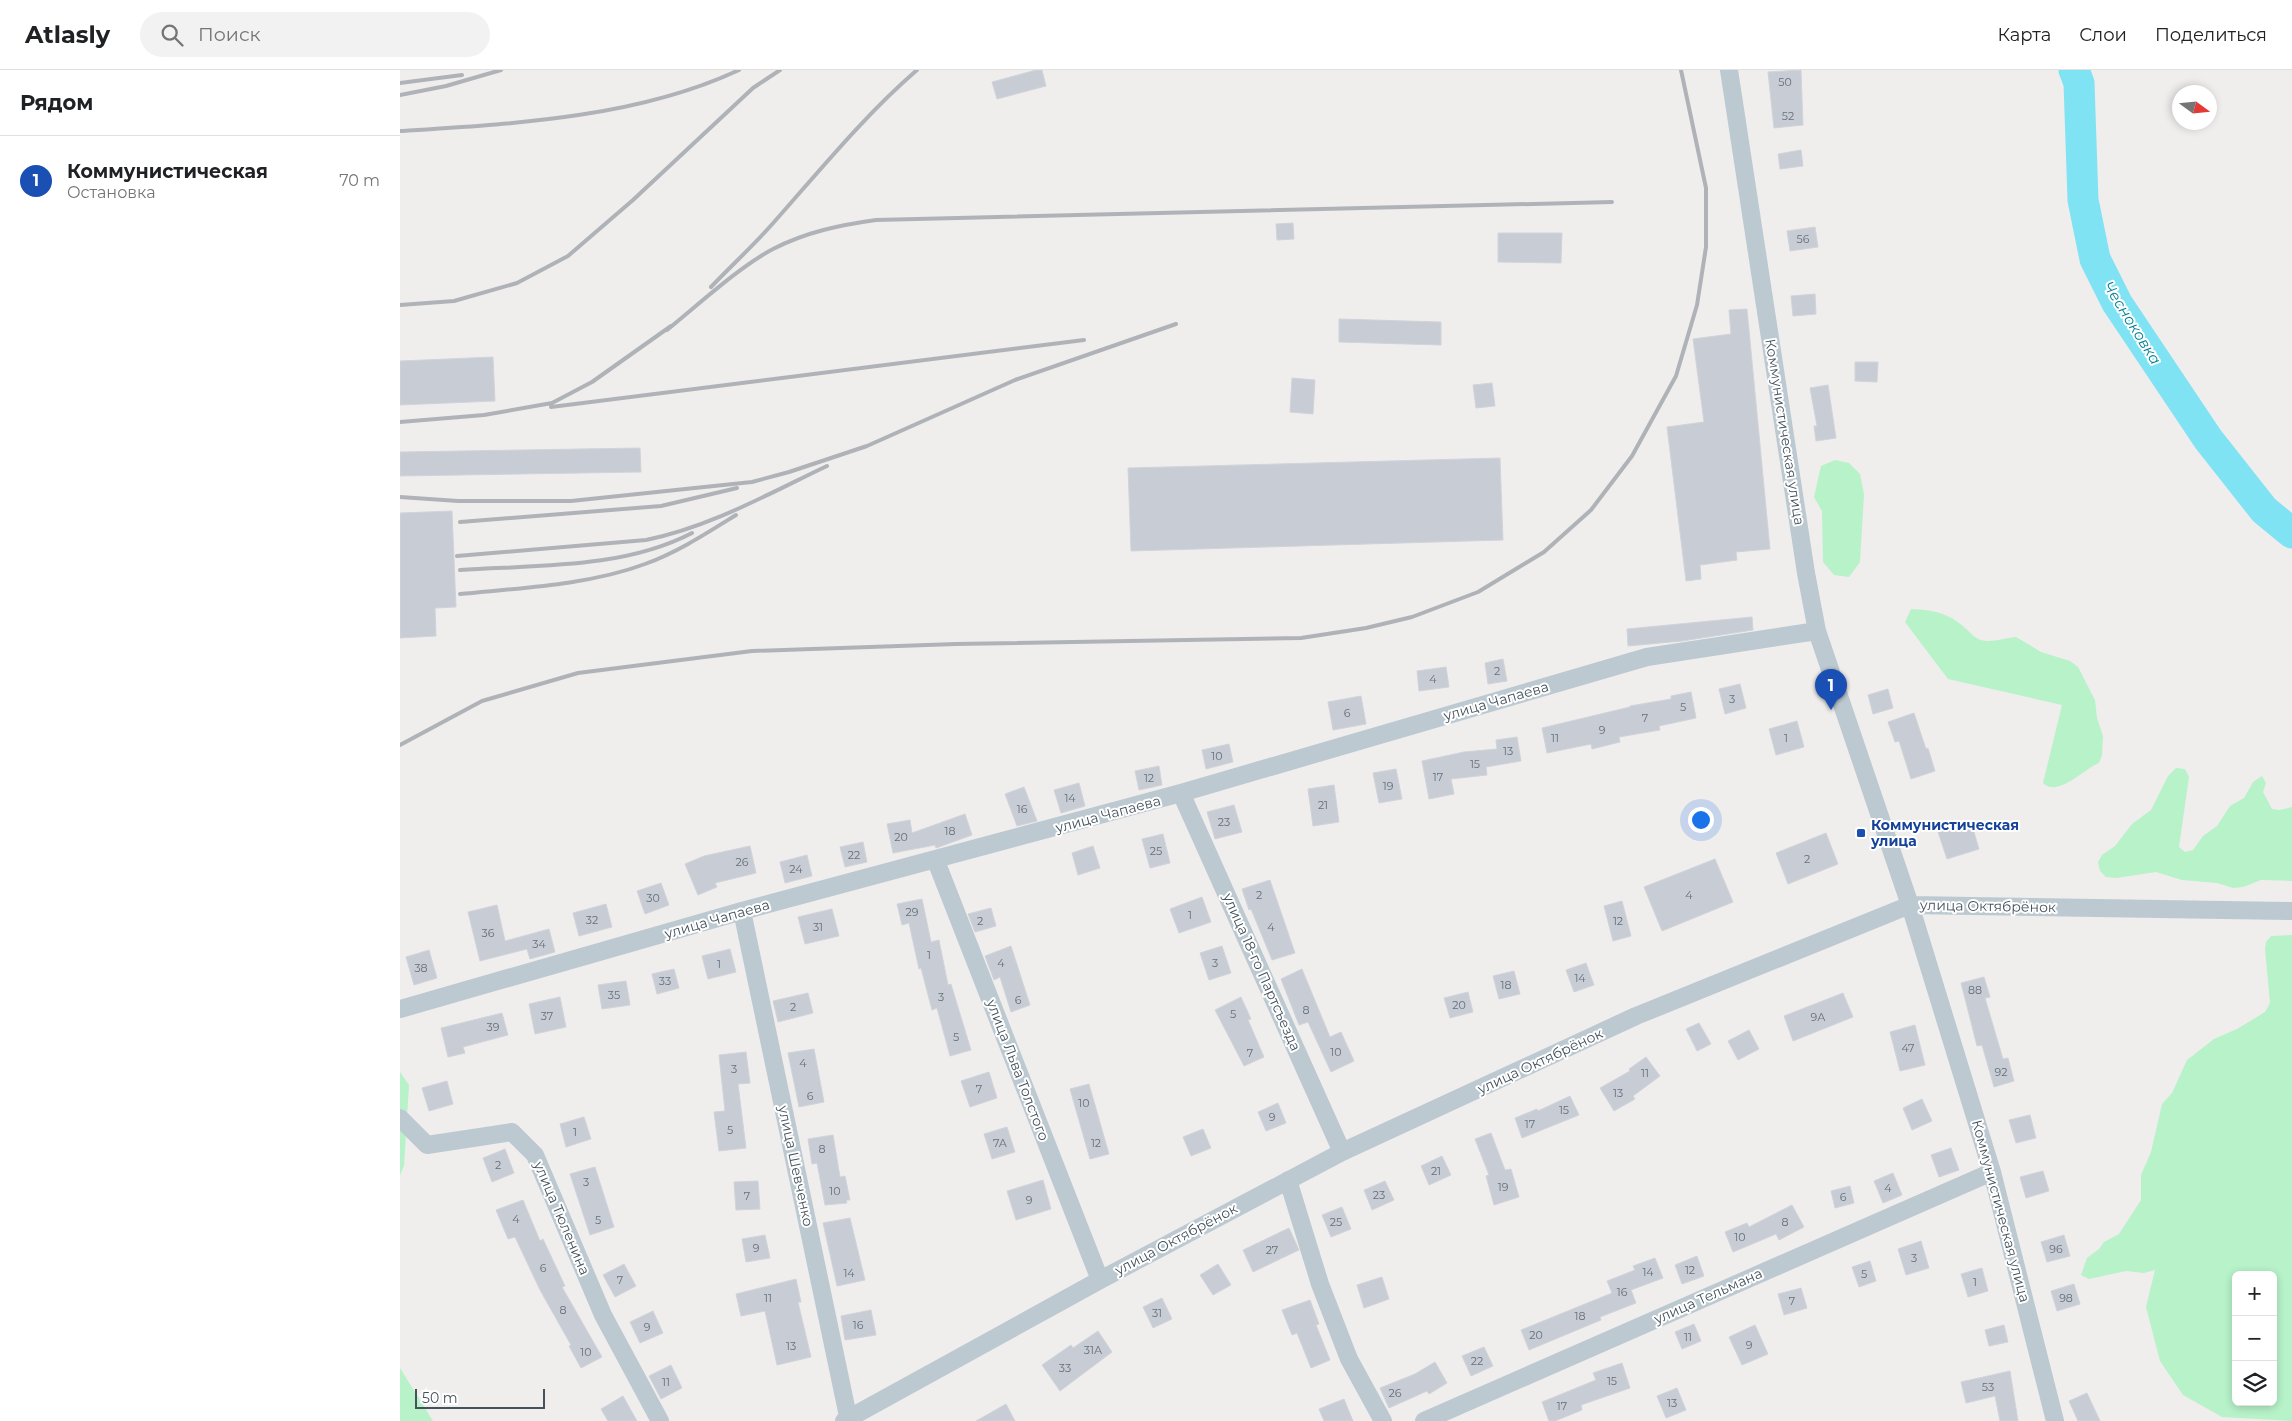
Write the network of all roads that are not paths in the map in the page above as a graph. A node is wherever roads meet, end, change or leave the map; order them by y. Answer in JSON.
{"nodes":[{"id":1,"x":1730,"y":70,"type":"edge"},
{"id":2,"x":1817,"y":631,"type":"junction"},
{"id":3,"x":1181,"y":793,"type":"junction"},
{"id":4,"x":936,"y":861,"type":"junction"},
{"id":5,"x":1910,"y":905,"type":"junction"},
{"id":6,"x":742,"y":911,"type":"junction"},
{"id":7,"x":2292,"y":911,"type":"edge"},
{"id":8,"x":400,"y":1009,"type":"edge"},
{"id":9,"x":400,"y":1118,"type":"edge"},
{"id":10,"x":1342,"y":1152,"type":"junction"},
{"id":11,"x":1992,"y":1172,"type":"junction"},
{"id":12,"x":1288,"y":1180,"type":"junction"},
{"id":13,"x":1100,"y":1280,"type":"junction"},
{"id":14,"x":847,"y":1420,"type":"edge"},
{"id":15,"x":660,"y":1421,"type":"edge"},
{"id":16,"x":1383,"y":1421,"type":"edge"},
{"id":17,"x":1424,"y":1421,"type":"edge"},
{"id":18,"x":2055,"y":1421,"type":"edge"}],
"edges":[{"from":1,"to":2,"type":"street","name":"Коммунистическая улица"},
{"from":2,"to":3,"type":"street","name":"улица Чапаева"},
{"from":2,"to":5,"type":"street","name":"Коммунистическая улица"},
{"from":3,"to":4,"type":"street","name":"улица Чапаева"},
{"from":3,"to":10,"type":"street","name":"улица 18-го Партсъезда"},
{"from":4,"to":6,"type":"street","name":"улица Чапаева"},
{"from":4,"to":13,"type":"street","name":"улица Льва Толстого"},
{"from":5,"to":7,"type":"street","name":"улица Октябрёнок"},
{"from":5,"to":10,"type":"street","name":"улица Октябрёнок"},
{"from":5,"to":11,"type":"street","name":"Коммунистическая улица"},
{"from":6,"to":8,"type":"street","name":"улица Чапаева"},
{"from":6,"to":14,"type":"street","name":"улица Шевченко"},
{"from":9,"to":15,"type":"street","name":"улица Тюленина"},
{"from":10,"to":12,"type":"street","name":"улица Октябрёнок"},
{"from":11,"to":17,"type":"street","name":"улица Тельмана"},
{"from":11,"to":18,"type":"street","name":"Коммунистическая улица"},
{"from":12,"to":13,"type":"street","name":"улица Октябрёнок"},
{"from":12,"to":16,"type":"street"},
{"from":13,"to":14,"type":"street","name":"улица Октябрёнок"}]}
